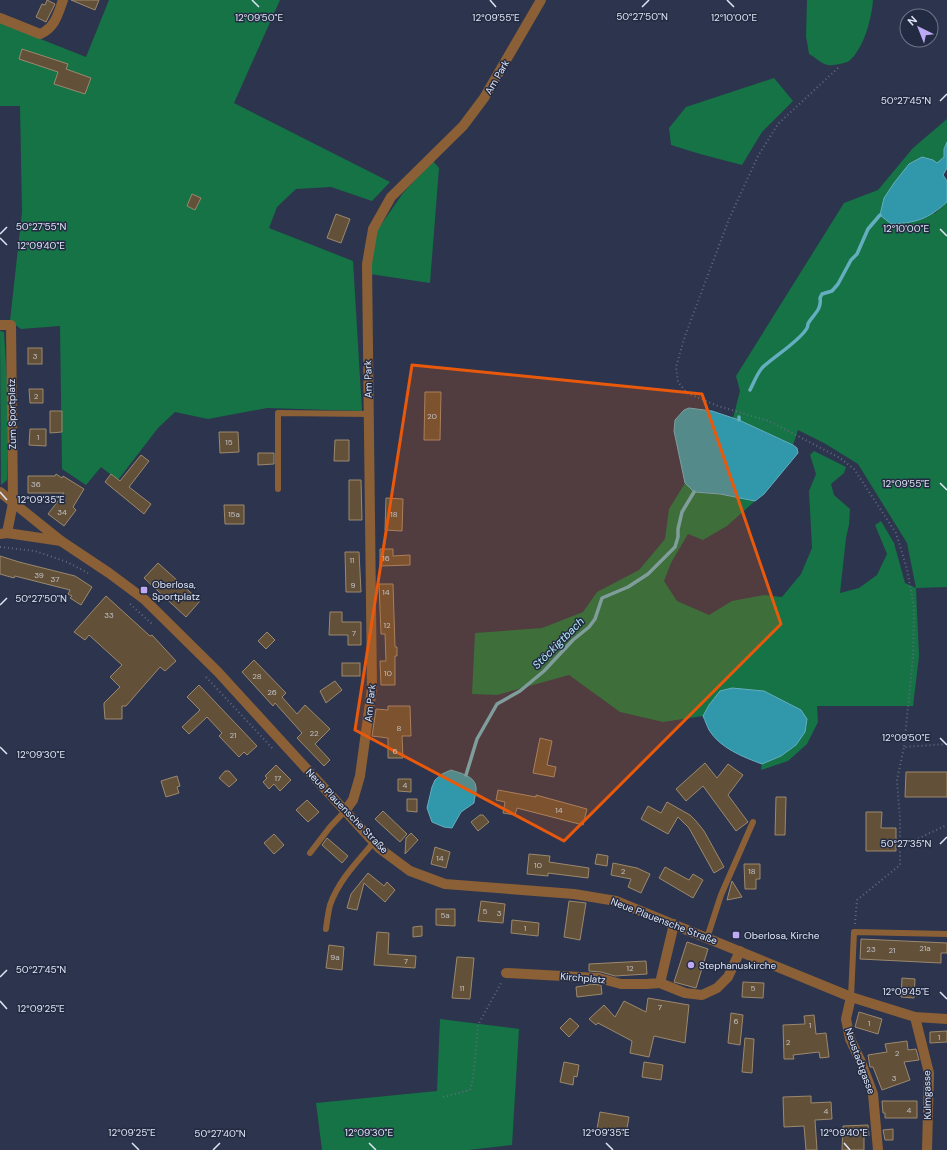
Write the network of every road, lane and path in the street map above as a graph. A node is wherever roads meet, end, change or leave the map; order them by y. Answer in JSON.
{"nodes":[{"id":1,"x":63,"y":0,"type":"edge"},
{"id":2,"x":541,"y":0,"type":"edge"},
{"id":3,"x":0,"y":18,"type":"edge"},
{"id":4,"x":838,"y":68,"type":"dead end"},
{"id":5,"x":0,"y":325,"type":"edge"},
{"id":6,"x":369,"y":414,"type":"junction"},
{"id":7,"x":278,"y":489,"type":"dead end"},
{"id":8,"x":0,"y":492,"type":"edge"},
{"id":9,"x":13,"y":503,"type":"junction"},
{"id":10,"x":3,"y":534,"type":"edge"},
{"id":11,"x":60,"y":542,"type":"junction"},
{"id":12,"x":0,"y":547,"type":"edge"},
{"id":13,"x":92,"y":576,"type":"dead end"},
{"id":14,"x":128,"y":601,"type":"dead end"},
{"id":15,"x":155,"y":627,"type":"dead end"},
{"id":16,"x":204,"y":674,"type":"dead end"},
{"id":17,"x":947,"y":744,"type":"edge"},
{"id":18,"x":904,"y":747,"type":"junction"},
{"id":19,"x":275,"y":752,"type":"dead end"},
{"id":20,"x":345,"y":811,"type":"junction"},
{"id":21,"x":754,"y":822,"type":"dead end"},
{"id":22,"x":947,"y":825,"type":"edge"},
{"id":23,"x":374,"y":842,"type":"junction"},
{"id":24,"x":900,"y":847,"type":"junction"},
{"id":25,"x":310,"y":853,"type":"dead end"},
{"id":26,"x":674,"y":924,"type":"junction"},
{"id":27,"x":326,"y":929,"type":"dead end"},
{"id":28,"x":854,"y":932,"type":"junction"},
{"id":29,"x":947,"y":934,"type":"edge"},
{"id":30,"x":707,"y":938,"type":"junction"},
{"id":31,"x":740,"y":951,"type":"junction"},
{"id":32,"x":506,"y":973,"type":"joint"},
{"id":33,"x":660,"y":983,"type":"junction"},
{"id":34,"x":851,"y":997,"type":"junction"},
{"id":35,"x":915,"y":1017,"type":"junction"},
{"id":36,"x":947,"y":1019,"type":"edge"},
{"id":37,"x":443,"y":1097,"type":"dead end"},
{"id":38,"x":878,"y":1150,"type":"edge"},
{"id":39,"x":927,"y":1150,"type":"edge"}],
"edges":[{"from":1,"to":3,"type":"street"},
{"from":2,"to":6,"type":"street","name":"Am Park"},
{"from":4,"to":18,"type":"path"},
{"from":5,"to":9,"type":"street","name":"Zum Sportplatz"},
{"from":6,"to":7,"type":"lane"},
{"from":6,"to":20,"type":"street","name":"Am Park"},
{"from":8,"to":9,"type":"street"},
{"from":9,"to":10,"type":"street","name":"Neue Plauensche Straße"},
{"from":9,"to":11,"type":"street"},
{"from":10,"to":11,"type":"street","name":"Neue Plauensche Straße"},
{"from":11,"to":20,"type":"street","name":"Neue Plauensche Straße"},
{"from":12,"to":13,"type":"path"},
{"from":14,"to":15,"type":"path"},
{"from":16,"to":19,"type":"path"},
{"from":17,"to":18,"type":"path"},
{"from":18,"to":24,"type":"path"},
{"from":20,"to":23,"type":"street","name":"Neue Plauensche Straße"},
{"from":20,"to":25,"type":"lane"},
{"from":21,"to":30,"type":"lane"},
{"from":22,"to":24,"type":"path"},
{"from":23,"to":26,"type":"street","name":"Neue Plauensche Straße"},
{"from":23,"to":27,"type":"lane"},
{"from":24,"to":28,"type":"path"},
{"from":26,"to":30,"type":"street","name":"Neue Plauensche Straße"},
{"from":26,"to":33,"type":"street"},
{"from":28,"to":29,"type":"lane"},
{"from":28,"to":34,"type":"lane"},
{"from":30,"to":31,"type":"street","name":"Neue Plauensche Straße"},
{"from":31,"to":33,"type":"street","name":"Kirchplatz"},
{"from":31,"to":34,"type":"street","name":"Neue Plauensche Straße"},
{"from":32,"to":33,"type":"street","name":"Kirchplatz"},
{"from":32,"to":37,"type":"path"},
{"from":34,"to":35,"type":"street","name":"Neue Plauensche Straße"},
{"from":34,"to":38,"type":"street","name":"Neustadtgasse"},
{"from":35,"to":36,"type":"street","name":"Neue Plauensche Straße"},
{"from":35,"to":39,"type":"street","name":"Kulmgasse"}]}
